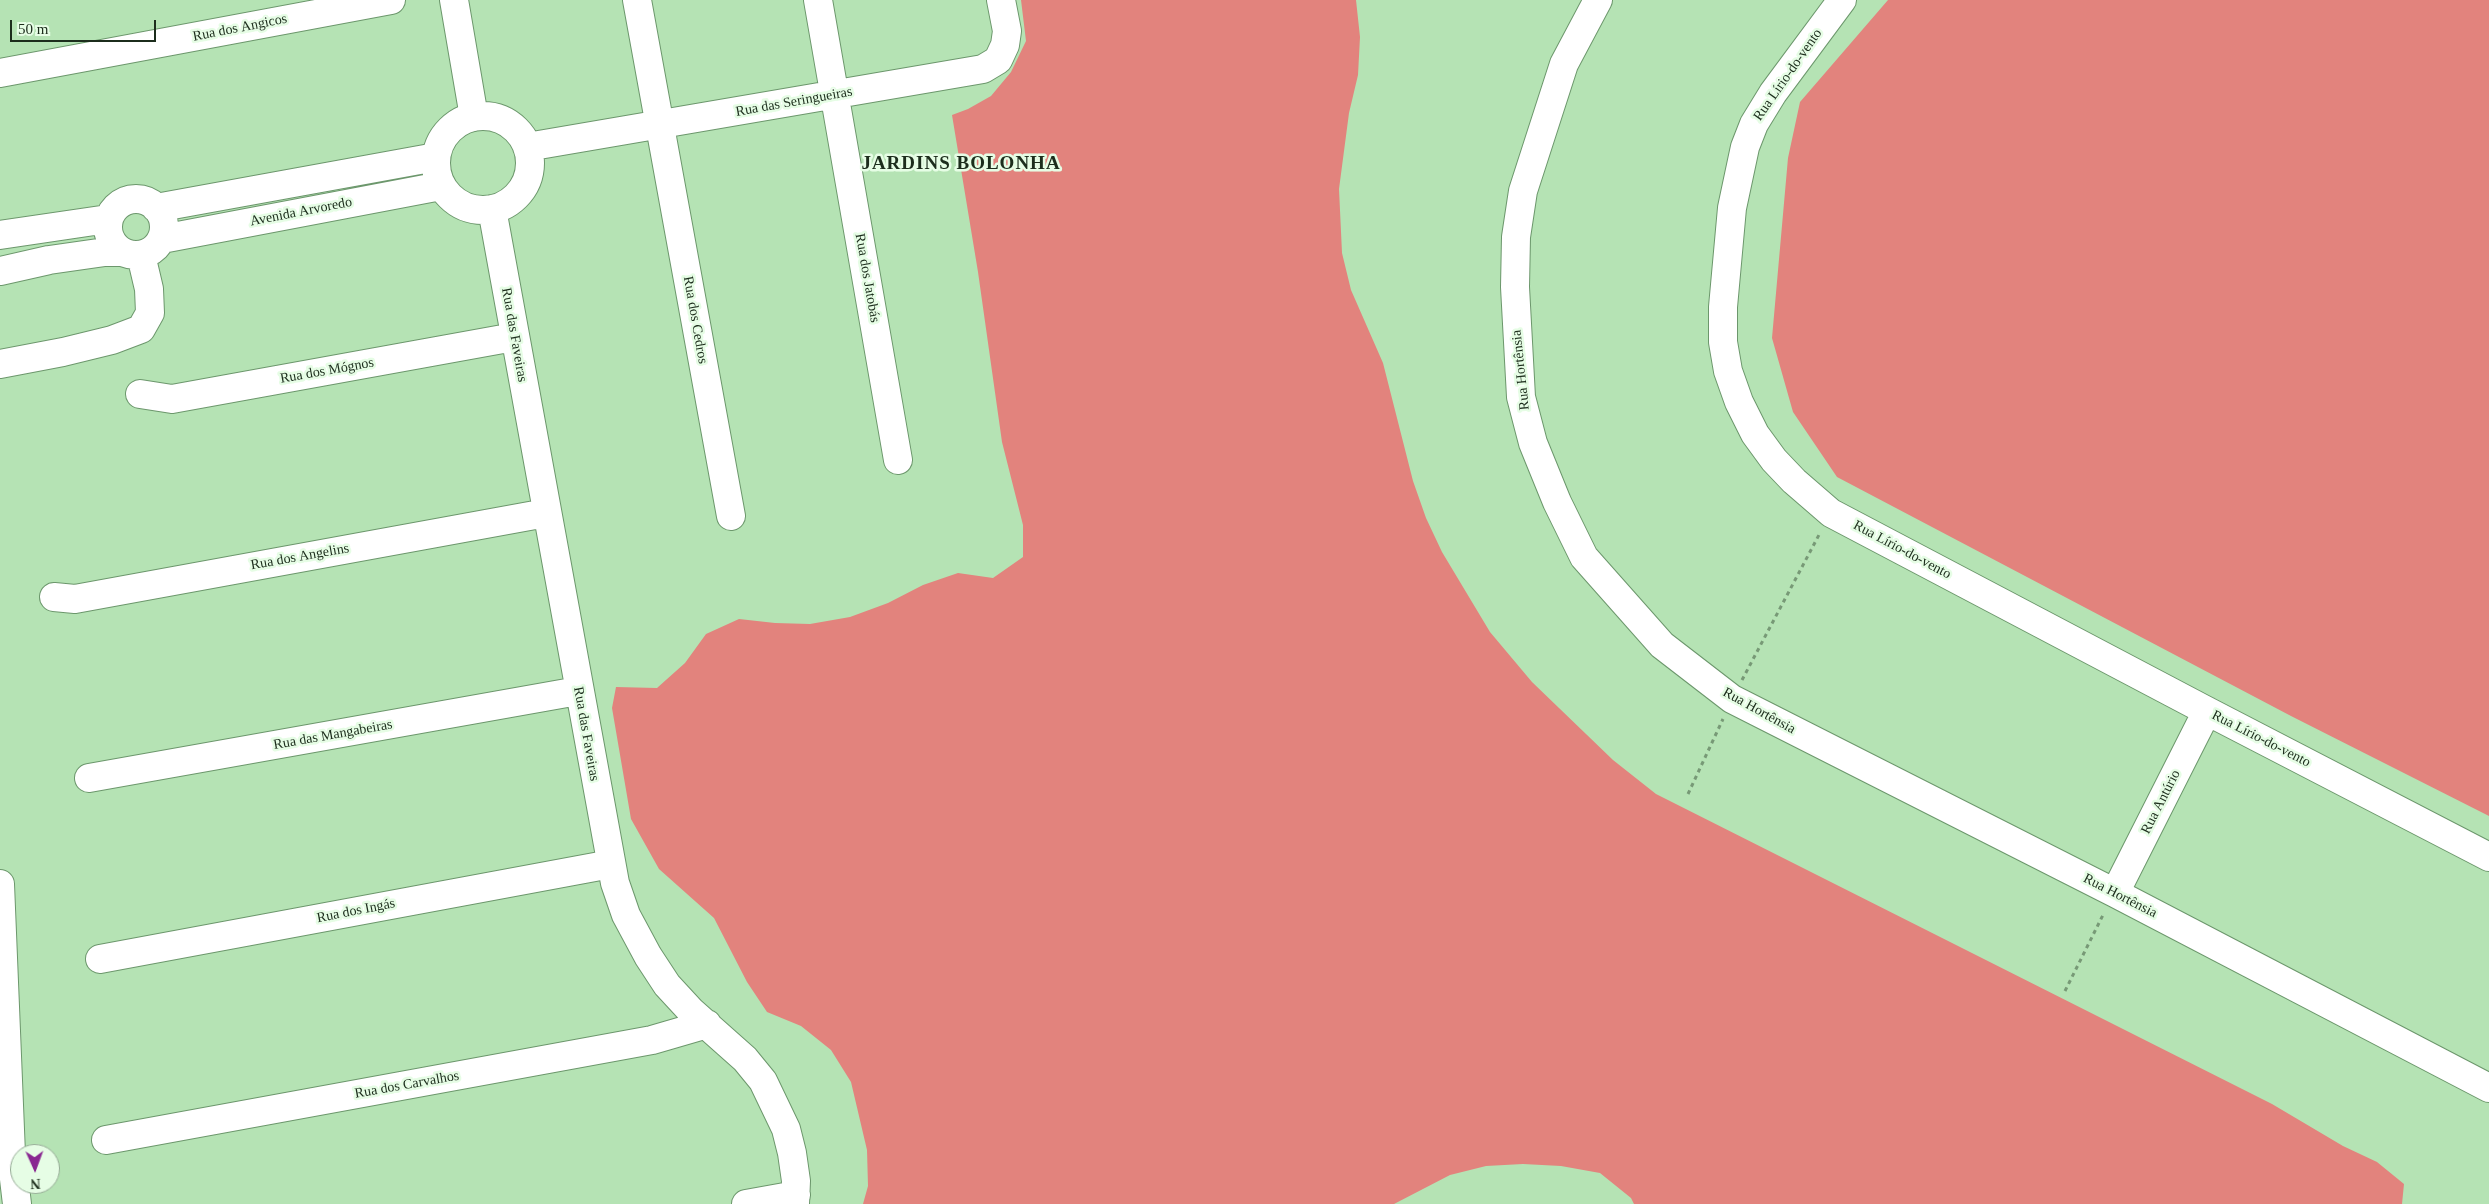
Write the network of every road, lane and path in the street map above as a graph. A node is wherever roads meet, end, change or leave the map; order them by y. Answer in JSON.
{"nodes":[{"id":1,"x":392,"y":0,"type":"edge"},
{"id":2,"x":454,"y":0,"type":"edge"},
{"id":3,"x":637,"y":0,"type":"edge"},
{"id":4,"x":818,"y":0,"type":"edge"},
{"id":5,"x":1001,"y":0,"type":"edge"},
{"id":6,"x":1598,"y":0,"type":"edge"},
{"id":7,"x":1842,"y":0,"type":"edge"},
{"id":8,"x":0,"y":74,"type":"edge"},
{"id":9,"x":835,"y":95,"type":"junction"},
{"id":10,"x":474,"y":117,"type":"junction"},
{"id":11,"x":659,"y":124,"type":"junction"},
{"id":12,"x":527,"y":147,"type":"junction"},
{"id":13,"x":436,"y":157,"type":"junction"},
{"id":14,"x":441,"y":186,"type":"junction"},
{"id":15,"x":156,"y":208,"type":"junction"},
{"id":16,"x":492,"y":210,"type":"junction"},
{"id":17,"x":108,"y":219,"type":"junction"},
{"id":18,"x":3,"y":235,"type":"edge"},
{"id":19,"x":142,"y":248,"type":"junction"},
{"id":20,"x":6,"y":269,"type":"edge"},
{"id":21,"x":514,"y":336,"type":"junction"},
{"id":22,"x":0,"y":364,"type":"edge"},
{"id":23,"x":140,"y":394,"type":"dead end"},
{"id":24,"x":898,"y":460,"type":"dead end"},
{"id":25,"x":1831,"y":512,"type":"junction"},
{"id":26,"x":546,"y":513,"type":"junction"},
{"id":27,"x":730,"y":516,"type":"dead end"},
{"id":28,"x":54,"y":597,"type":"dead end"},
{"id":29,"x":578,"y":691,"type":"junction"},
{"id":30,"x":1732,"y":699,"type":"junction"},
{"id":31,"x":2207,"y":711,"type":"junction"},
{"id":32,"x":89,"y":778,"type":"dead end"},
{"id":33,"x":1688,"y":794,"type":"dead end"},
{"id":34,"x":2489,"y":857,"type":"edge"},
{"id":35,"x":611,"y":864,"type":"junction"},
{"id":36,"x":0,"y":884,"type":"edge"},
{"id":37,"x":2115,"y":893,"type":"junction"},
{"id":38,"x":100,"y":959,"type":"dead end"},
{"id":39,"x":2066,"y":991,"type":"dead end"},
{"id":40,"x":707,"y":1024,"type":"junction"},
{"id":41,"x":2489,"y":1088,"type":"edge"},
{"id":42,"x":106,"y":1140,"type":"dead end"},
{"id":43,"x":795,"y":1199,"type":"edge"},
{"id":44,"x":17,"y":1204,"type":"edge"},
{"id":45,"x":746,"y":1204,"type":"edge"}],
"edges":[{"from":1,"to":8,"type":"street","name":"Rua dos Angicos"},
{"from":2,"to":10,"type":"street"},
{"from":3,"to":11,"type":"street","name":"Rua dos Cedros"},
{"from":4,"to":9,"type":"street","name":"Rua dos Jatobás"},
{"from":5,"to":9,"type":"street","name":"Rua das Seringueiras"},
{"from":6,"to":30,"type":"street","name":"Rua Hortênsia"},
{"from":7,"to":25,"type":"street","name":"Rua Lírio-do-vento"},
{"from":9,"to":11,"type":"street","name":"Rua das Seringueiras"},
{"from":9,"to":24,"type":"street","name":"Rua dos Jatobás"},
{"from":10,"to":12,"type":"street"},
{"from":10,"to":13,"type":"street"},
{"from":11,"to":12,"type":"street","name":"Rua das Seringueiras"},
{"from":11,"to":27,"type":"street","name":"Rua dos Cedros"},
{"from":12,"to":16,"type":"street"},
{"from":13,"to":14,"type":"street"},
{"from":13,"to":15,"type":"street"},
{"from":14,"to":16,"type":"street"},
{"from":14,"to":19,"type":"street","name":"Avenida Arvoredo"},
{"from":15,"to":17,"type":"street"},
{"from":15,"to":19,"type":"street"},
{"from":16,"to":21,"type":"street","name":"Rua das Faveiras"},
{"from":17,"to":18,"type":"street"},
{"from":17,"to":19,"type":"street"},
{"from":18,"to":20,"type":"street"},
{"from":19,"to":20,"type":"street","name":"Avenida Arvoredo"},
{"from":19,"to":22,"type":"street"},
{"from":21,"to":23,"type":"street","name":"Rua dos Mógnos"},
{"from":21,"to":26,"type":"street","name":"Rua das Faveiras"},
{"from":25,"to":30,"type":"path"},
{"from":25,"to":31,"type":"street","name":"Rua Lírio-do-vento"},
{"from":26,"to":28,"type":"street","name":"Rua dos Angelins"},
{"from":26,"to":29,"type":"street","name":"Rua das Faveiras"},
{"from":29,"to":32,"type":"street","name":"Rua das Mangabeiras"},
{"from":29,"to":35,"type":"street","name":"Rua das Faveiras"},
{"from":30,"to":33,"type":"path"},
{"from":30,"to":37,"type":"street","name":"Rua Hortênsia"},
{"from":31,"to":34,"type":"street","name":"Rua Lírio-do-vento"},
{"from":31,"to":37,"type":"street","name":"Rua Antúrio"},
{"from":35,"to":38,"type":"street","name":"Rua dos Ingás"},
{"from":35,"to":40,"type":"street","name":"Rua das Faveiras"},
{"from":36,"to":44,"type":"street"},
{"from":37,"to":39,"type":"path"},
{"from":37,"to":41,"type":"street","name":"Rua Hortênsia"},
{"from":40,"to":42,"type":"street","name":"Rua dos Carvalhos"},
{"from":40,"to":43,"type":"street","name":"Rua das Faveiras"},
{"from":43,"to":45,"type":"street"}]}
